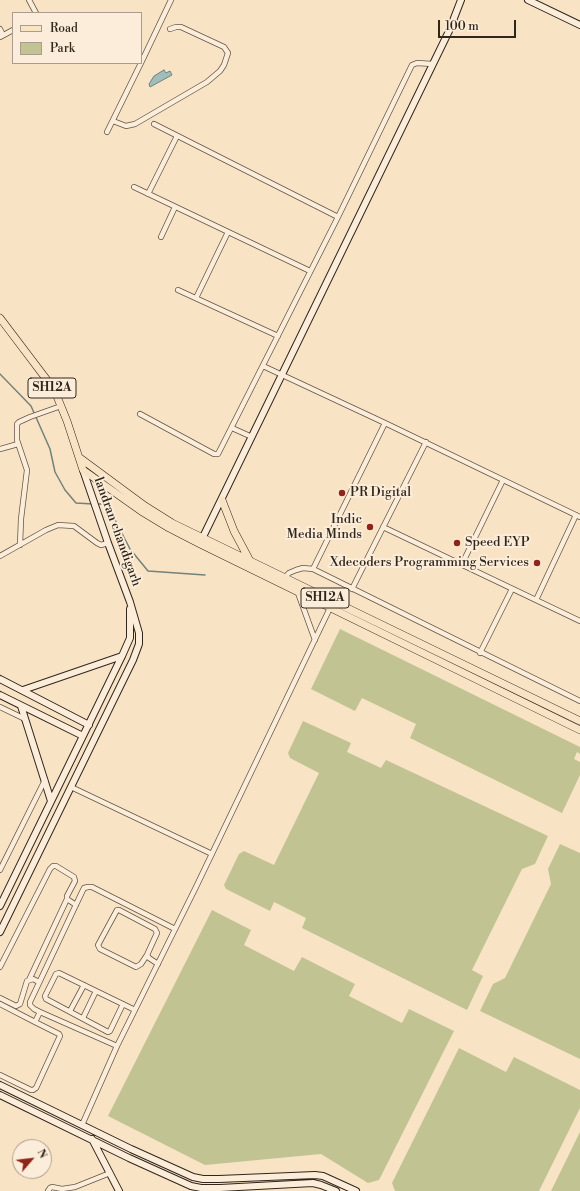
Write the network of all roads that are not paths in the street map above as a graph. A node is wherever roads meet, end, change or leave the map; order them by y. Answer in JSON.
{"nodes":[{"id":1,"x":29,"y":0,"type":"edge"},
{"id":2,"x":171,"y":0,"type":"edge"},
{"id":3,"x":461,"y":0,"type":"edge"},
{"id":4,"x":528,"y":0,"type":"edge"},
{"id":5,"x":35,"y":12,"type":"edge"},
{"id":6,"x":580,"y":25,"type":"edge"},
{"id":7,"x":0,"y":29,"type":"edge"},
{"id":8,"x":170,"y":29,"type":"dead end"},
{"id":9,"x":12,"y":31,"type":"edge"},
{"id":10,"x":2,"y":36,"type":"edge"},
{"id":11,"x":142,"y":61,"type":"edge"},
{"id":12,"x":141,"y":64,"type":"edge"},
{"id":13,"x":433,"y":64,"type":"junction"},
{"id":14,"x":113,"y":121,"type":"junction"},
{"id":15,"x":154,"y":124,"type":"dead end"},
{"id":16,"x":107,"y":132,"type":"dead end"},
{"id":17,"x":176,"y":136,"type":"junction"},
{"id":18,"x":134,"y":187,"type":"dead end"},
{"id":19,"x":148,"y":194,"type":"junction"},
{"id":20,"x":175,"y":207,"type":"junction"},
{"id":21,"x":338,"y":217,"type":"junction"},
{"id":22,"x":228,"y":232,"type":"junction"},
{"id":23,"x":161,"y":237,"type":"dead end"},
{"id":24,"x":310,"y":271,"type":"junction"},
{"id":25,"x":178,"y":290,"type":"dead end"},
{"id":26,"x":196,"y":298,"type":"junction"},
{"id":27,"x":0,"y":318,"type":"edge"},
{"id":28,"x":278,"y":336,"type":"junction"},
{"id":29,"x":263,"y":366,"type":"junction"},
{"id":30,"x":282,"y":375,"type":"junction"},
{"id":31,"x":61,"y":406,"type":"junction"},
{"id":32,"x":140,"y":414,"type":"dead end"},
{"id":33,"x":386,"y":423,"type":"junction"},
{"id":34,"x":232,"y":428,"type":"junction"},
{"id":35,"x":252,"y":437,"type":"junction"},
{"id":36,"x":426,"y":442,"type":"junction"},
{"id":37,"x":18,"y":444,"type":"junction"},
{"id":38,"x":0,"y":449,"type":"edge"},
{"id":39,"x":80,"y":458,"type":"junction"},
{"id":40,"x":83,"y":470,"type":"junction"},
{"id":41,"x":503,"y":480,"type":"junction"},
{"id":42,"x":222,"y":500,"type":"junction"},
{"id":43,"x":578,"y":516,"type":"edge"},
{"id":44,"x":383,"y":527,"type":"junction"},
{"id":45,"x":201,"y":542,"type":"junction"},
{"id":46,"x":108,"y":543,"type":"junction"},
{"id":47,"x":20,"y":545,"type":"junction"},
{"id":48,"x":0,"y":556,"type":"edge"},
{"id":49,"x":250,"y":562,"type":"junction"},
{"id":50,"x":462,"y":564,"type":"junction"},
{"id":51,"x":313,"y":569,"type":"junction"},
{"id":52,"x":284,"y":578,"type":"junction"},
{"id":53,"x":352,"y":589,"type":"junction"},
{"id":54,"x":512,"y":589,"type":"junction"},
{"id":55,"x":298,"y":593,"type":"junction"},
{"id":56,"x":536,"y":600,"type":"junction"},
{"id":57,"x":130,"y":602,"type":"junction"},
{"id":58,"x":332,"y":605,"type":"junction"},
{"id":59,"x":580,"y":621,"type":"edge"},
{"id":60,"x":315,"y":640,"type":"junction"},
{"id":61,"x":480,"y":653,"type":"junction"},
{"id":62,"x":122,"y":656,"type":"junction"},
{"id":63,"x":0,"y":679,"type":"edge"},
{"id":64,"x":23,"y":690,"type":"junction"},
{"id":65,"x":0,"y":695,"type":"edge"},
{"id":66,"x":580,"y":701,"type":"edge"},
{"id":67,"x":21,"y":706,"type":"junction"},
{"id":68,"x":0,"y":707,"type":"edge"},
{"id":69,"x":26,"y":719,"type":"junction"},
{"id":70,"x":580,"y":721,"type":"edge"},
{"id":71,"x":89,"y":725,"type":"junction"},
{"id":72,"x":580,"y":730,"type":"edge"},
{"id":73,"x":83,"y":736,"type":"junction"},
{"id":74,"x":45,"y":779,"type":"junction"},
{"id":75,"x":71,"y":786,"type":"junction"},
{"id":76,"x":51,"y":801,"type":"junction"},
{"id":77,"x":212,"y":854,"type":"junction"},
{"id":78,"x":0,"y":870,"type":"edge"},
{"id":79,"x":67,"y":899,"type":"junction"},
{"id":80,"x":76,"y":905,"type":"junction"},
{"id":81,"x":0,"y":906,"type":"edge"},
{"id":82,"x":175,"y":929,"type":"junction"},
{"id":83,"x":0,"y":932,"type":"edge"},
{"id":84,"x":147,"y":955,"type":"junction"},
{"id":85,"x":158,"y":964,"type":"junction"},
{"id":86,"x":0,"y":967,"type":"edge"},
{"id":87,"x":29,"y":980,"type":"junction"},
{"id":88,"x":40,"y":982,"type":"junction"},
{"id":89,"x":84,"y":985,"type":"junction"},
{"id":90,"x":96,"y":991,"type":"junction"},
{"id":91,"x":0,"y":998,"type":"edge"},
{"id":92,"x":0,"y":1004,"type":"edge"},
{"id":93,"x":123,"y":1004,"type":"junction"},
{"id":94,"x":135,"y":1010,"type":"junction"},
{"id":95,"x":70,"y":1011,"type":"junction"},
{"id":96,"x":40,"y":1012,"type":"junction"},
{"id":97,"x":83,"y":1018,"type":"junction"},
{"id":98,"x":35,"y":1022,"type":"junction"},
{"id":99,"x":116,"y":1046,"type":"junction"},
{"id":100,"x":0,"y":1075,"type":"edge"},
{"id":101,"x":0,"y":1085,"type":"edge"},
{"id":102,"x":0,"y":1095,"type":"edge"},
{"id":103,"x":82,"y":1125,"type":"junction"},
{"id":104,"x":92,"y":1139,"type":"junction"},
{"id":105,"x":110,"y":1174,"type":"junction"},
{"id":106,"x":48,"y":1191,"type":"edge"},
{"id":107,"x":119,"y":1191,"type":"edge"},
{"id":108,"x":336,"y":1191,"type":"edge"},
{"id":109,"x":356,"y":1191,"type":"edge"}],
"edges":[{"from":1,"to":5,"type":"street"},
{"from":2,"to":11,"type":"street"},
{"from":3,"to":13,"type":"main road"},
{"from":4,"to":6,"type":"main road"},
{"from":7,"to":10,"type":"street"},
{"from":8,"to":14,"type":"street"},
{"from":9,"to":10,"type":"street"},
{"from":12,"to":14,"type":"street"},
{"from":13,"to":21,"type":"street"},
{"from":13,"to":30,"type":"main road"},
{"from":14,"to":16,"type":"street"},
{"from":15,"to":17,"type":"street"},
{"from":17,"to":19,"type":"street"},
{"from":17,"to":21,"type":"street"},
{"from":18,"to":19,"type":"street"},
{"from":19,"to":20,"type":"street"},
{"from":20,"to":22,"type":"street"},
{"from":20,"to":23,"type":"street"},
{"from":21,"to":24,"type":"street"},
{"from":22,"to":24,"type":"street"},
{"from":22,"to":26,"type":"street"},
{"from":24,"to":28,"type":"street"},
{"from":25,"to":26,"type":"street"},
{"from":26,"to":28,"type":"street"},
{"from":27,"to":31,"type":"main road","name":"SH12A","number":"SH12A"},
{"from":28,"to":29,"type":"street"},
{"from":29,"to":30,"type":"street"},
{"from":29,"to":34,"type":"street"},
{"from":30,"to":33,"type":"street"},
{"from":30,"to":35,"type":"main road"},
{"from":31,"to":37,"type":"street"},
{"from":31,"to":39,"type":"main road","name":"SH12A","number":"SH12A"},
{"from":32,"to":34,"type":"street"},
{"from":33,"to":36,"type":"street"},
{"from":33,"to":51,"type":"street"},
{"from":34,"to":35,"type":"street"},
{"from":35,"to":42,"type":"main road"},
{"from":36,"to":41,"type":"street"},
{"from":36,"to":44,"type":"street"},
{"from":37,"to":38,"type":"street"},
{"from":37,"to":47,"type":"street"},
{"from":39,"to":40,"type":"main road","name":"SH12A","number":"SH12A"},
{"from":39,"to":45,"type":"main road","number":"SH12A"},
{"from":40,"to":45,"type":"main road","number":"SH12A"},
{"from":40,"to":46,"type":"main road","name":"landran chandigarh"},
{"from":41,"to":43,"type":"street"},
{"from":41,"to":50,"type":"street"},
{"from":42,"to":45,"type":"main road"},
{"from":42,"to":49,"type":"main road"},
{"from":43,"to":56,"type":"street"},
{"from":44,"to":50,"type":"street"},
{"from":44,"to":53,"type":"street"},
{"from":45,"to":49,"type":"main road","number":"SH12A"},
{"from":45,"to":55,"type":"main road","number":"SH12A"},
{"from":46,"to":47,"type":"street"},
{"from":46,"to":57,"type":"main road","name":"landran chandigarh"},
{"from":47,"to":48,"type":"street"},
{"from":49,"to":52,"type":"main road","number":"SH12A"},
{"from":50,"to":54,"type":"street"},
{"from":51,"to":52,"type":"street"},
{"from":51,"to":53,"type":"street"},
{"from":52,"to":58,"type":"main road","number":"SH12A"},
{"from":53,"to":61,"type":"street"},
{"from":54,"to":56,"type":"street"},
{"from":54,"to":61,"type":"street"},
{"from":55,"to":58,"type":"main road","number":"SH12A"},
{"from":55,"to":60,"type":"street"},
{"from":56,"to":59,"type":"street"},
{"from":57,"to":62,"type":"main road"},
{"from":57,"to":75,"type":"main road","name":"landran chandigarh"},
{"from":58,"to":60,"type":"street"},
{"from":58,"to":70,"type":"main road","number":"SH12A"},
{"from":58,"to":72,"type":"main road","number":"SH12A"},
{"from":60,"to":77,"type":"street"},
{"from":61,"to":66,"type":"street"},
{"from":62,"to":64,"type":"main road"},
{"from":62,"to":71,"type":"main road"},
{"from":63,"to":64,"type":"main road"},
{"from":64,"to":71,"type":"main road"},
{"from":65,"to":67,"type":"main road"},
{"from":67,"to":69,"type":"main road"},
{"from":67,"to":73,"type":"main road"},
{"from":68,"to":69,"type":"street"},
{"from":69,"to":74,"type":"main road"},
{"from":71,"to":73,"type":"main road"},
{"from":73,"to":76,"type":"main road"},
{"from":74,"to":76,"type":"main road"},
{"from":74,"to":78,"type":"street"},
{"from":75,"to":77,"type":"street"},
{"from":75,"to":83,"type":"main road","name":"landran chandigarh"},
{"from":76,"to":81,"type":"main road"},
{"from":77,"to":82,"type":"street"},
{"from":79,"to":80,"type":"street"},
{"from":79,"to":86,"type":"street"},
{"from":79,"to":87,"type":"street"},
{"from":80,"to":82,"type":"street"},
{"from":80,"to":88,"type":"street"},
{"from":82,"to":85,"type":"street"},
{"from":84,"to":84,"type":"street"},
{"from":84,"to":85,"type":"street"},
{"from":85,"to":94,"type":"street"},
{"from":87,"to":88,"type":"street"},
{"from":87,"to":91,"type":"street"},
{"from":88,"to":96,"type":"street"},
{"from":89,"to":90,"type":"street"},
{"from":89,"to":95,"type":"street"},
{"from":89,"to":95,"type":"street"},
{"from":90,"to":93,"type":"street"},
{"from":90,"to":97,"type":"street"},
{"from":92,"to":98,"type":"street"},
{"from":93,"to":94,"type":"street"},
{"from":93,"to":97,"type":"street"},
{"from":94,"to":99,"type":"street"},
{"from":95,"to":97,"type":"street"},
{"from":96,"to":98,"type":"street"},
{"from":96,"to":99,"type":"street"},
{"from":98,"to":100,"type":"street"},
{"from":99,"to":103,"type":"street"},
{"from":101,"to":103,"type":"main road"},
{"from":102,"to":104,"type":"main road"},
{"from":103,"to":104,"type":"main road"},
{"from":103,"to":109,"type":"main road"},
{"from":104,"to":105,"type":"main road"},
{"from":104,"to":108,"type":"main road"},
{"from":105,"to":106,"type":"street"},
{"from":105,"to":107,"type":"main road"}]}
